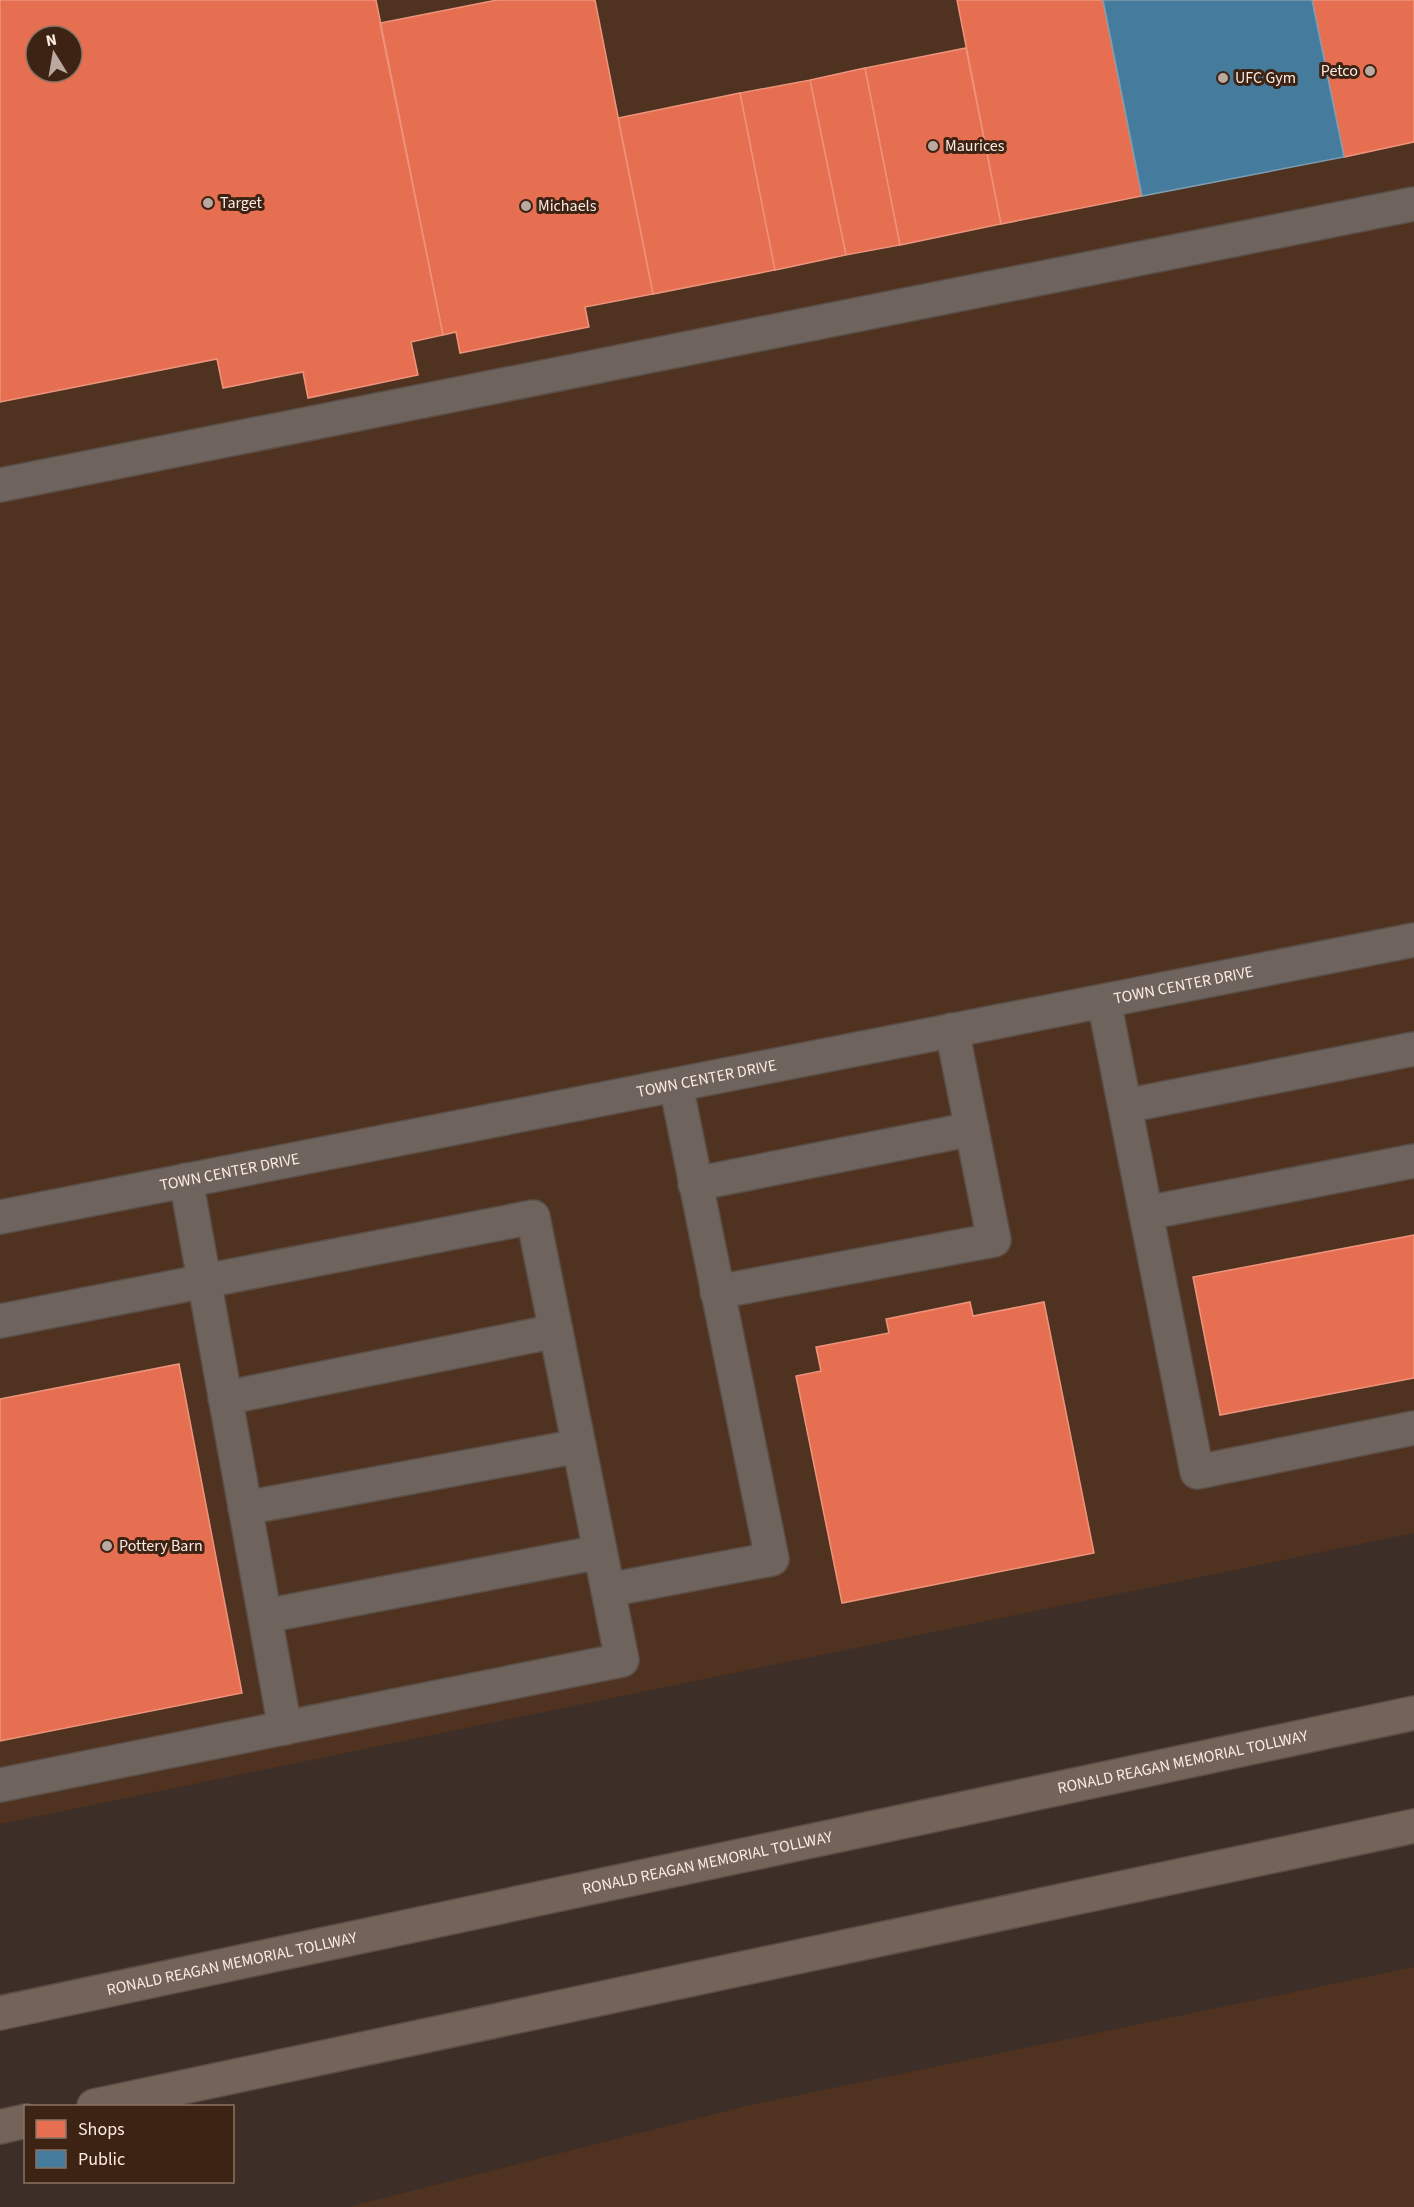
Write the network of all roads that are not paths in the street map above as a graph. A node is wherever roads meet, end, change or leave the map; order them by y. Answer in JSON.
{"nodes":[{"id":1,"x":1414,"y":204,"type":"edge"},
{"id":2,"x":0,"y":485,"type":"edge"},
{"id":3,"x":1414,"y":940,"type":"edge"},
{"id":4,"x":1104,"y":1001,"type":"junction"},
{"id":5,"x":952,"y":1030,"type":"junction"},
{"id":6,"x":1414,"y":1049,"type":"edge"},
{"id":7,"x":676,"y":1084,"type":"junction"},
{"id":8,"x":1125,"y":1106,"type":"junction"},
{"id":9,"x":972,"y":1129,"type":"junction"},
{"id":10,"x":1414,"y":1161,"type":"edge"},
{"id":11,"x":186,"y":1180,"type":"junction"},
{"id":12,"x":695,"y":1184,"type":"junction"},
{"id":13,"x":1146,"y":1213,"type":"junction"},
{"id":14,"x":0,"y":1217,"type":"edge"},
{"id":15,"x":204,"y":1281,"type":"junction"},
{"id":16,"x":717,"y":1292,"type":"junction"},
{"id":17,"x":0,"y":1321,"type":"edge"},
{"id":18,"x":556,"y":1331,"type":"junction"},
{"id":19,"x":225,"y":1398,"type":"junction"},
{"id":20,"x":1414,"y":1428,"type":"edge"},
{"id":21,"x":579,"y":1446,"type":"junction"},
{"id":22,"x":245,"y":1508,"type":"junction"},
{"id":23,"x":600,"y":1552,"type":"junction"},
{"id":24,"x":608,"y":1590,"type":"junction"},
{"id":25,"x":265,"y":1616,"type":"junction"},
{"id":26,"x":1414,"y":1713,"type":"edge"},
{"id":27,"x":285,"y":1728,"type":"junction"},
{"id":28,"x":0,"y":1785,"type":"edge"},
{"id":29,"x":1414,"y":1826,"type":"edge"},
{"id":30,"x":0,"y":2013,"type":"edge"},
{"id":31,"x":99,"y":2105,"type":"edge"},
{"id":32,"x":24,"y":2121,"type":"edge"},
{"id":33,"x":0,"y":2127,"type":"edge"}],
"edges":[{"from":1,"to":2,"type":"street"},
{"from":3,"to":4,"type":"street","name":"TOWN CENTER DRIVE"},
{"from":4,"to":5,"type":"street","name":"TOWN CENTER DRIVE"},
{"from":4,"to":8,"type":"street"},
{"from":5,"to":7,"type":"street","name":"TOWN CENTER DRIVE"},
{"from":5,"to":9,"type":"street"},
{"from":6,"to":8,"type":"street"},
{"from":7,"to":11,"type":"street","name":"TOWN CENTER DRIVE"},
{"from":7,"to":12,"type":"street"},
{"from":8,"to":13,"type":"street"},
{"from":9,"to":12,"type":"street"},
{"from":9,"to":16,"type":"street"},
{"from":10,"to":13,"type":"street"},
{"from":11,"to":14,"type":"street","name":"TOWN CENTER DRIVE"},
{"from":11,"to":15,"type":"street"},
{"from":12,"to":16,"type":"street"},
{"from":13,"to":20,"type":"street"},
{"from":15,"to":17,"type":"street"},
{"from":15,"to":18,"type":"street"},
{"from":15,"to":19,"type":"street"},
{"from":16,"to":24,"type":"street"},
{"from":18,"to":19,"type":"street"},
{"from":18,"to":21,"type":"street"},
{"from":19,"to":22,"type":"street"},
{"from":21,"to":22,"type":"street"},
{"from":21,"to":23,"type":"street"},
{"from":22,"to":25,"type":"street"},
{"from":23,"to":24,"type":"street"},
{"from":23,"to":25,"type":"street"},
{"from":24,"to":27,"type":"street"},
{"from":25,"to":27,"type":"street"},
{"from":26,"to":30,"type":"highway","name":"RONALD REAGAN MEMORIAL TOLLWAY"},
{"from":27,"to":28,"type":"street"},
{"from":29,"to":31,"type":"highway"},
{"from":32,"to":33,"type":"highway"}]}
